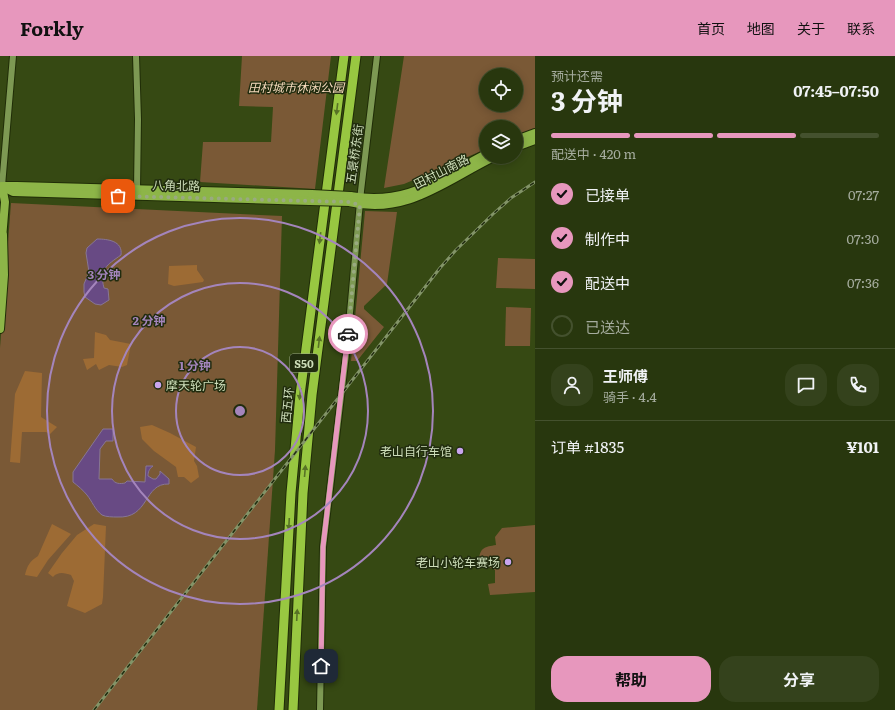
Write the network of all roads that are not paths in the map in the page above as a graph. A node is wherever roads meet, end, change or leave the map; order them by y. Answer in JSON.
{"nodes":[{"id":1,"x":13,"y":56,"type":"edge"},
{"id":2,"x":136,"y":56,"type":"edge"},
{"id":3,"x":344,"y":56,"type":"edge"},
{"id":4,"x":356,"y":56,"type":"edge"},
{"id":5,"x":377,"y":56,"type":"edge"},
{"id":6,"x":535,"y":133,"type":"edge"},
{"id":7,"x":523,"y":137,"type":"edge"},
{"id":8,"x":535,"y":140,"type":"edge"},
{"id":9,"x":523,"y":144,"type":"edge"},
{"id":10,"x":479,"y":158,"type":"edge"},
{"id":11,"x":481,"y":164,"type":"edge"},
{"id":12,"x":1,"y":186,"type":"edge"},
{"id":13,"x":137,"y":190,"type":"junction"},
{"id":14,"x":311,"y":198,"type":"junction"},
{"id":15,"x":350,"y":199,"type":"joint"},
{"id":16,"x":360,"y":201,"type":"junction"},
{"id":17,"x":0,"y":204,"type":"edge"},
{"id":18,"x":2,"y":234,"type":"junction"},
{"id":19,"x":0,"y":266,"type":"edge"},
{"id":20,"x":0,"y":328,"type":"edge"},
{"id":21,"x":295,"y":654,"type":"junction"},
{"id":22,"x":281,"y":671,"type":"junction"},
{"id":23,"x":275,"y":710,"type":"edge"},
{"id":24,"x":279,"y":710,"type":"edge"},
{"id":25,"x":293,"y":710,"type":"edge"},
{"id":26,"x":298,"y":710,"type":"edge"},
{"id":27,"x":320,"y":710,"type":"edge"}],
"edges":[{"from":1,"to":12,"type":"street"},
{"from":2,"to":13,"type":"street"},
{"from":3,"to":22,"type":"highway","name":"西五环","number":"S50","one_way":true},
{"from":21,"to":4,"type":"highway","name":"西五环","number":"S50","one_way":true},
{"from":5,"to":16,"type":"street","name":"五景桥东街"},
{"from":6,"to":7,"type":"main road"},
{"from":8,"to":9,"type":"main road"},
{"from":10,"to":16,"type":"main road","name":"田村山南路"},
{"from":11,"to":16,"type":"main road","name":"田村山南路"},
{"from":12,"to":13,"type":"main road","name":"八角北路"},
{"from":12,"to":14,"type":"main road","name":"八角北路"},
{"from":12,"to":17,"type":"main road"},
{"from":12,"to":18,"type":"main road"},
{"from":13,"to":14,"type":"main road","name":"八角北路"},
{"from":14,"to":15,"type":"main road","name":"八角北路","bridge":true},
{"from":15,"to":16,"type":"main road","name":"田村山南路"},
{"from":16,"to":27,"type":"street","name":"五景桥东街"},
{"from":18,"to":19,"type":"main road"},
{"from":18,"to":20,"type":"main road"},
{"from":21,"to":25,"type":"highway","name":"西五环","number":"S50"},
{"from":21,"to":26,"type":"highway"},
{"from":22,"to":23,"type":"highway"},
{"from":22,"to":24,"type":"highway","name":"西五环","number":"S50"}]}
